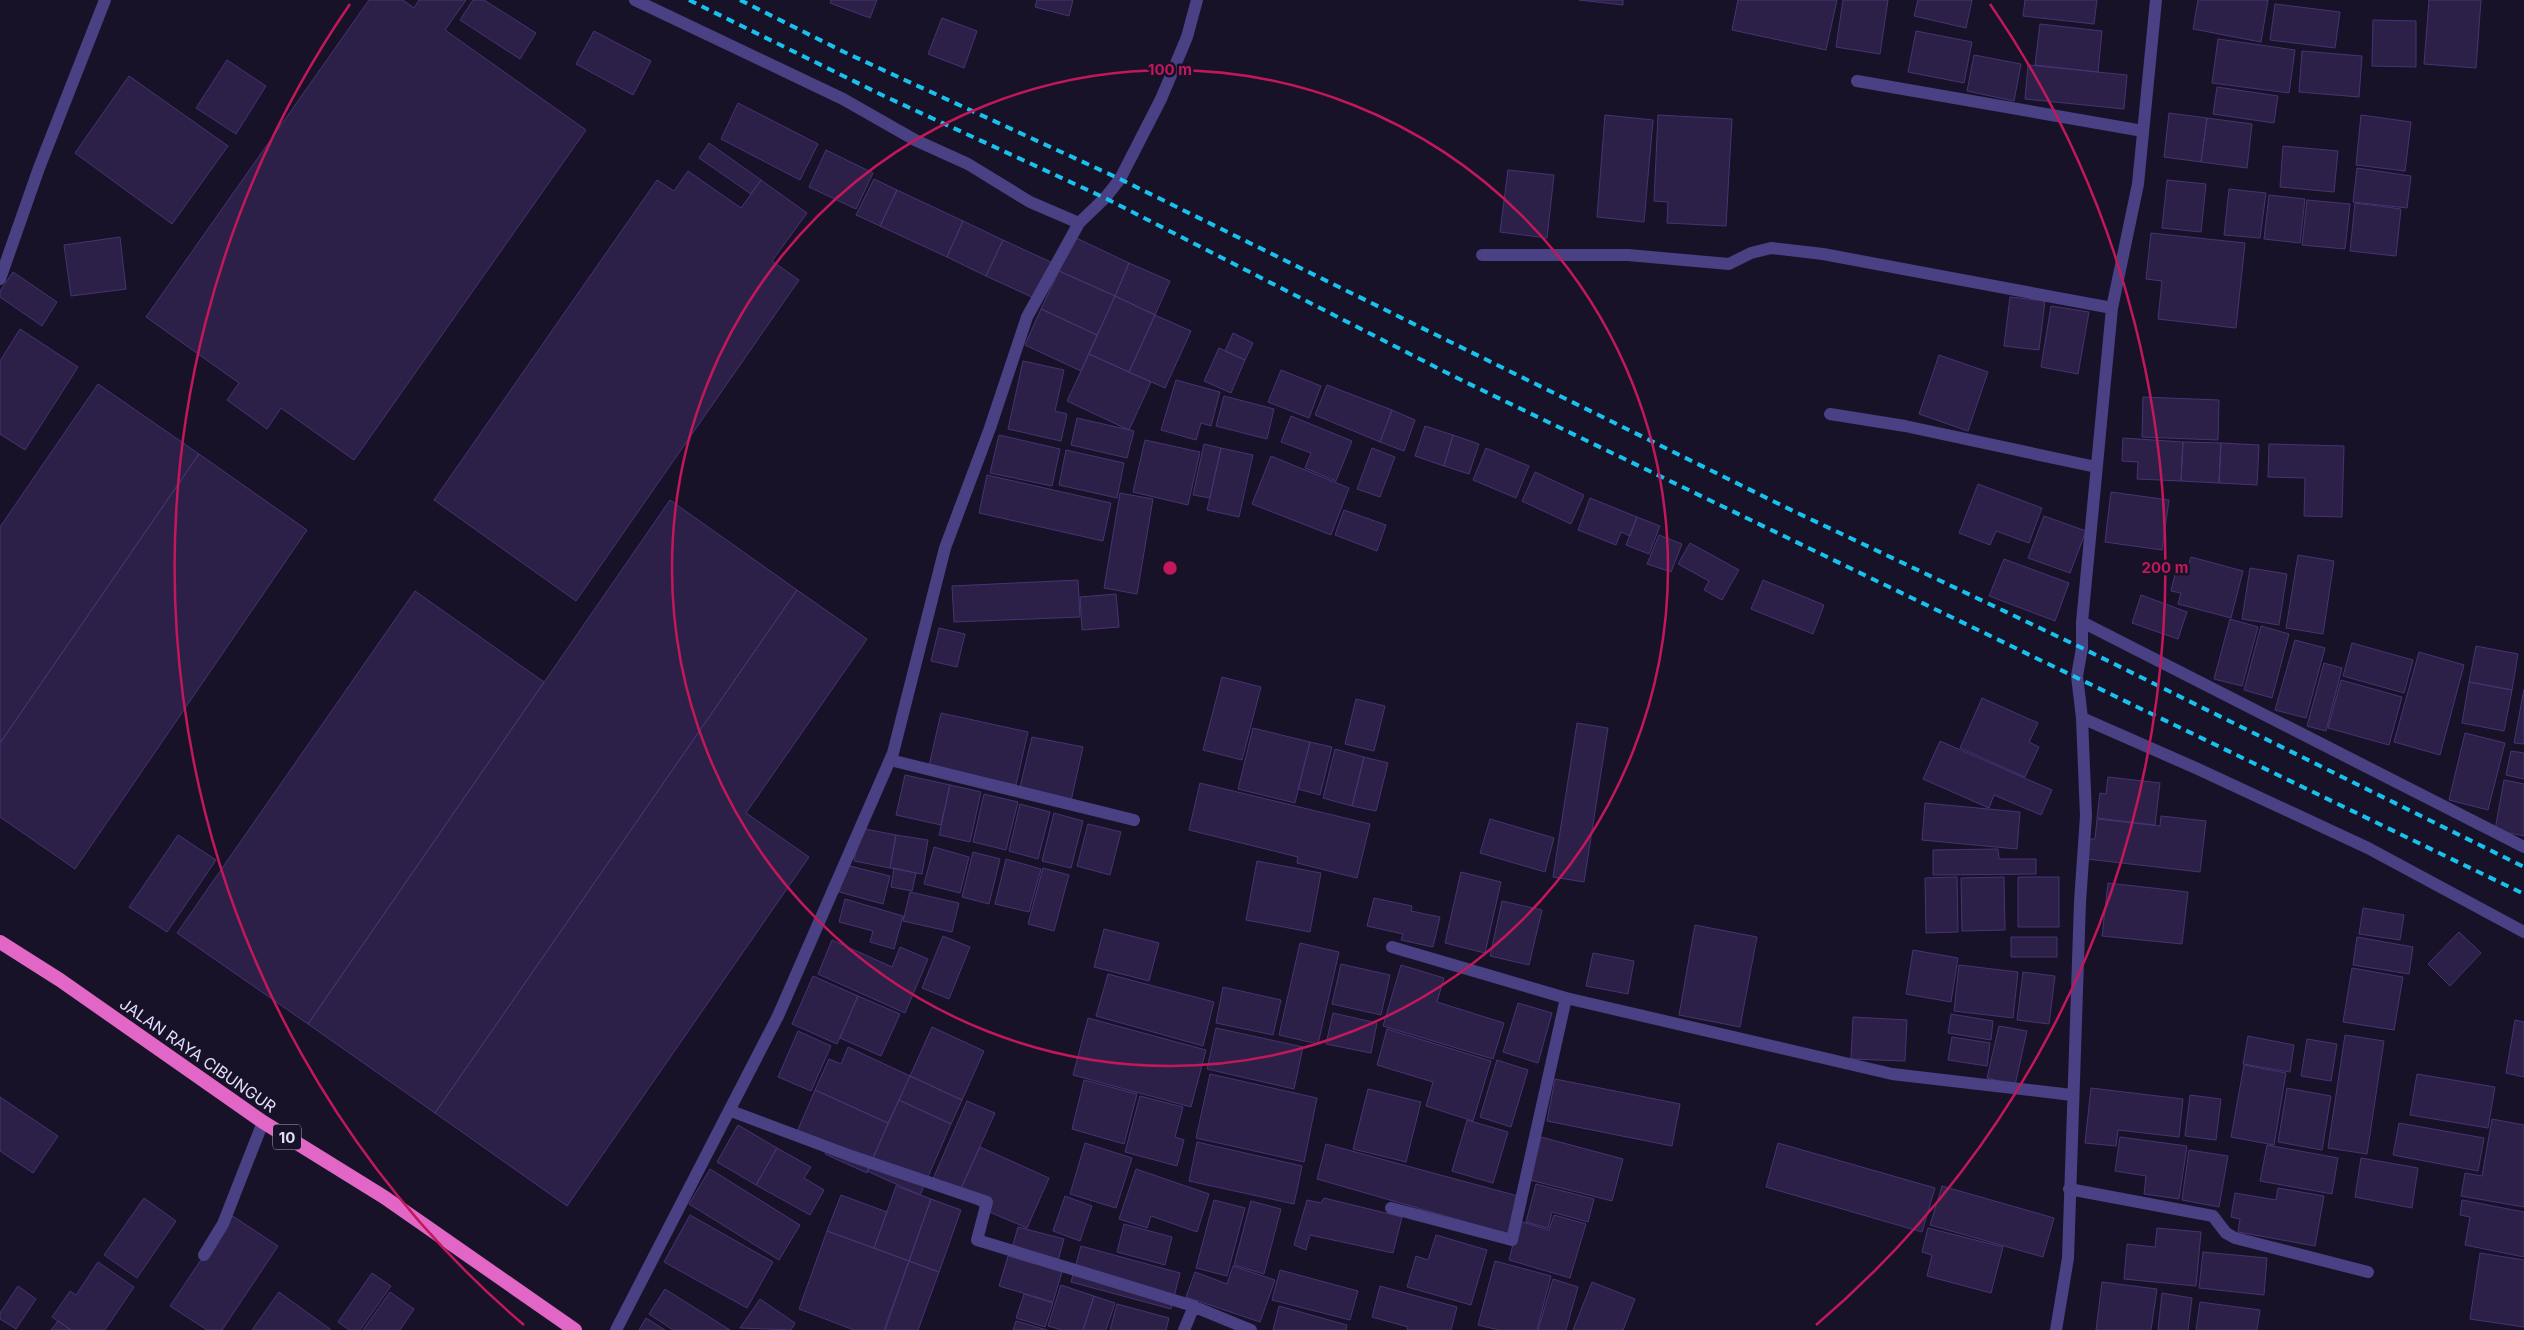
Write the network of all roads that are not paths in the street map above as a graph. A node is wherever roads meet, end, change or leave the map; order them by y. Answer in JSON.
{"nodes":[{"id":1,"x":105,"y":0,"type":"edge"},
{"id":2,"x":635,"y":0,"type":"edge"},
{"id":3,"x":1197,"y":0,"type":"edge"},
{"id":4,"x":2156,"y":0,"type":"edge"},
{"id":5,"x":1857,"y":81,"type":"dead end"},
{"id":6,"x":2143,"y":131,"type":"junction"},
{"id":7,"x":1079,"y":223,"type":"junction"},
{"id":8,"x":1482,"y":255,"type":"dead end"},
{"id":9,"x":0,"y":279,"type":"edge"},
{"id":10,"x":2112,"y":308,"type":"junction"},
{"id":11,"x":1830,"y":414,"type":"dead end"},
{"id":12,"x":2096,"y":467,"type":"junction"},
{"id":13,"x":2082,"y":622,"type":"junction"},
{"id":14,"x":2082,"y":718,"type":"junction"},
{"id":15,"x":890,"y":760,"type":"junction"},
{"id":16,"x":1134,"y":820,"type":"dead end"},
{"id":17,"x":2524,"y":847,"type":"edge"},
{"id":18,"x":2524,"y":932,"type":"edge"},
{"id":19,"x":0,"y":942,"type":"edge"},
{"id":20,"x":1392,"y":948,"type":"dead end"},
{"id":21,"x":1566,"y":998,"type":"junction"},
{"id":22,"x":2072,"y":1095,"type":"junction"},
{"id":23,"x":730,"y":1110,"type":"junction"},
{"id":24,"x":263,"y":1122,"type":"junction"},
{"id":25,"x":2069,"y":1189,"type":"junction"},
{"id":26,"x":1391,"y":1208,"type":"dead end"},
{"id":27,"x":204,"y":1255,"type":"dead end"},
{"id":28,"x":2368,"y":1272,"type":"dead end"},
{"id":29,"x":1194,"y":1306,"type":"junction"},
{"id":30,"x":568,"y":1328,"type":"edge"},
{"id":31,"x":616,"y":1330,"type":"edge"},
{"id":32,"x":1184,"y":1330,"type":"edge"},
{"id":33,"x":1250,"y":1330,"type":"edge"},
{"id":34,"x":2056,"y":1330,"type":"edge"}],
"edges":[{"from":1,"to":9,"type":"street"},
{"from":2,"to":7,"type":"street"},
{"from":3,"to":7,"type":"street"},
{"from":4,"to":6,"type":"street"},
{"from":5,"to":6,"type":"street"},
{"from":6,"to":10,"type":"street"},
{"from":7,"to":15,"type":"street"},
{"from":8,"to":10,"type":"street"},
{"from":10,"to":12,"type":"street"},
{"from":11,"to":12,"type":"street"},
{"from":12,"to":13,"type":"street"},
{"from":13,"to":14,"type":"street"},
{"from":13,"to":17,"type":"street"},
{"from":14,"to":18,"type":"street"},
{"from":14,"to":22,"type":"street"},
{"from":15,"to":16,"type":"street"},
{"from":15,"to":23,"type":"street"},
{"from":19,"to":24,"type":"highway","name":"JALAN RAYA CIBUNGUR","number":"10"},
{"from":20,"to":21,"type":"street"},
{"from":21,"to":22,"type":"street"},
{"from":21,"to":26,"type":"street"},
{"from":22,"to":25,"type":"street"},
{"from":23,"to":29,"type":"street"},
{"from":23,"to":31,"type":"street"},
{"from":24,"to":27,"type":"street"},
{"from":24,"to":30,"type":"highway","name":"JALAN RAYA CIBUNGUR","number":"10"},
{"from":25,"to":28,"type":"street"},
{"from":25,"to":34,"type":"street"},
{"from":29,"to":32,"type":"street"},
{"from":29,"to":33,"type":"street"}]}
